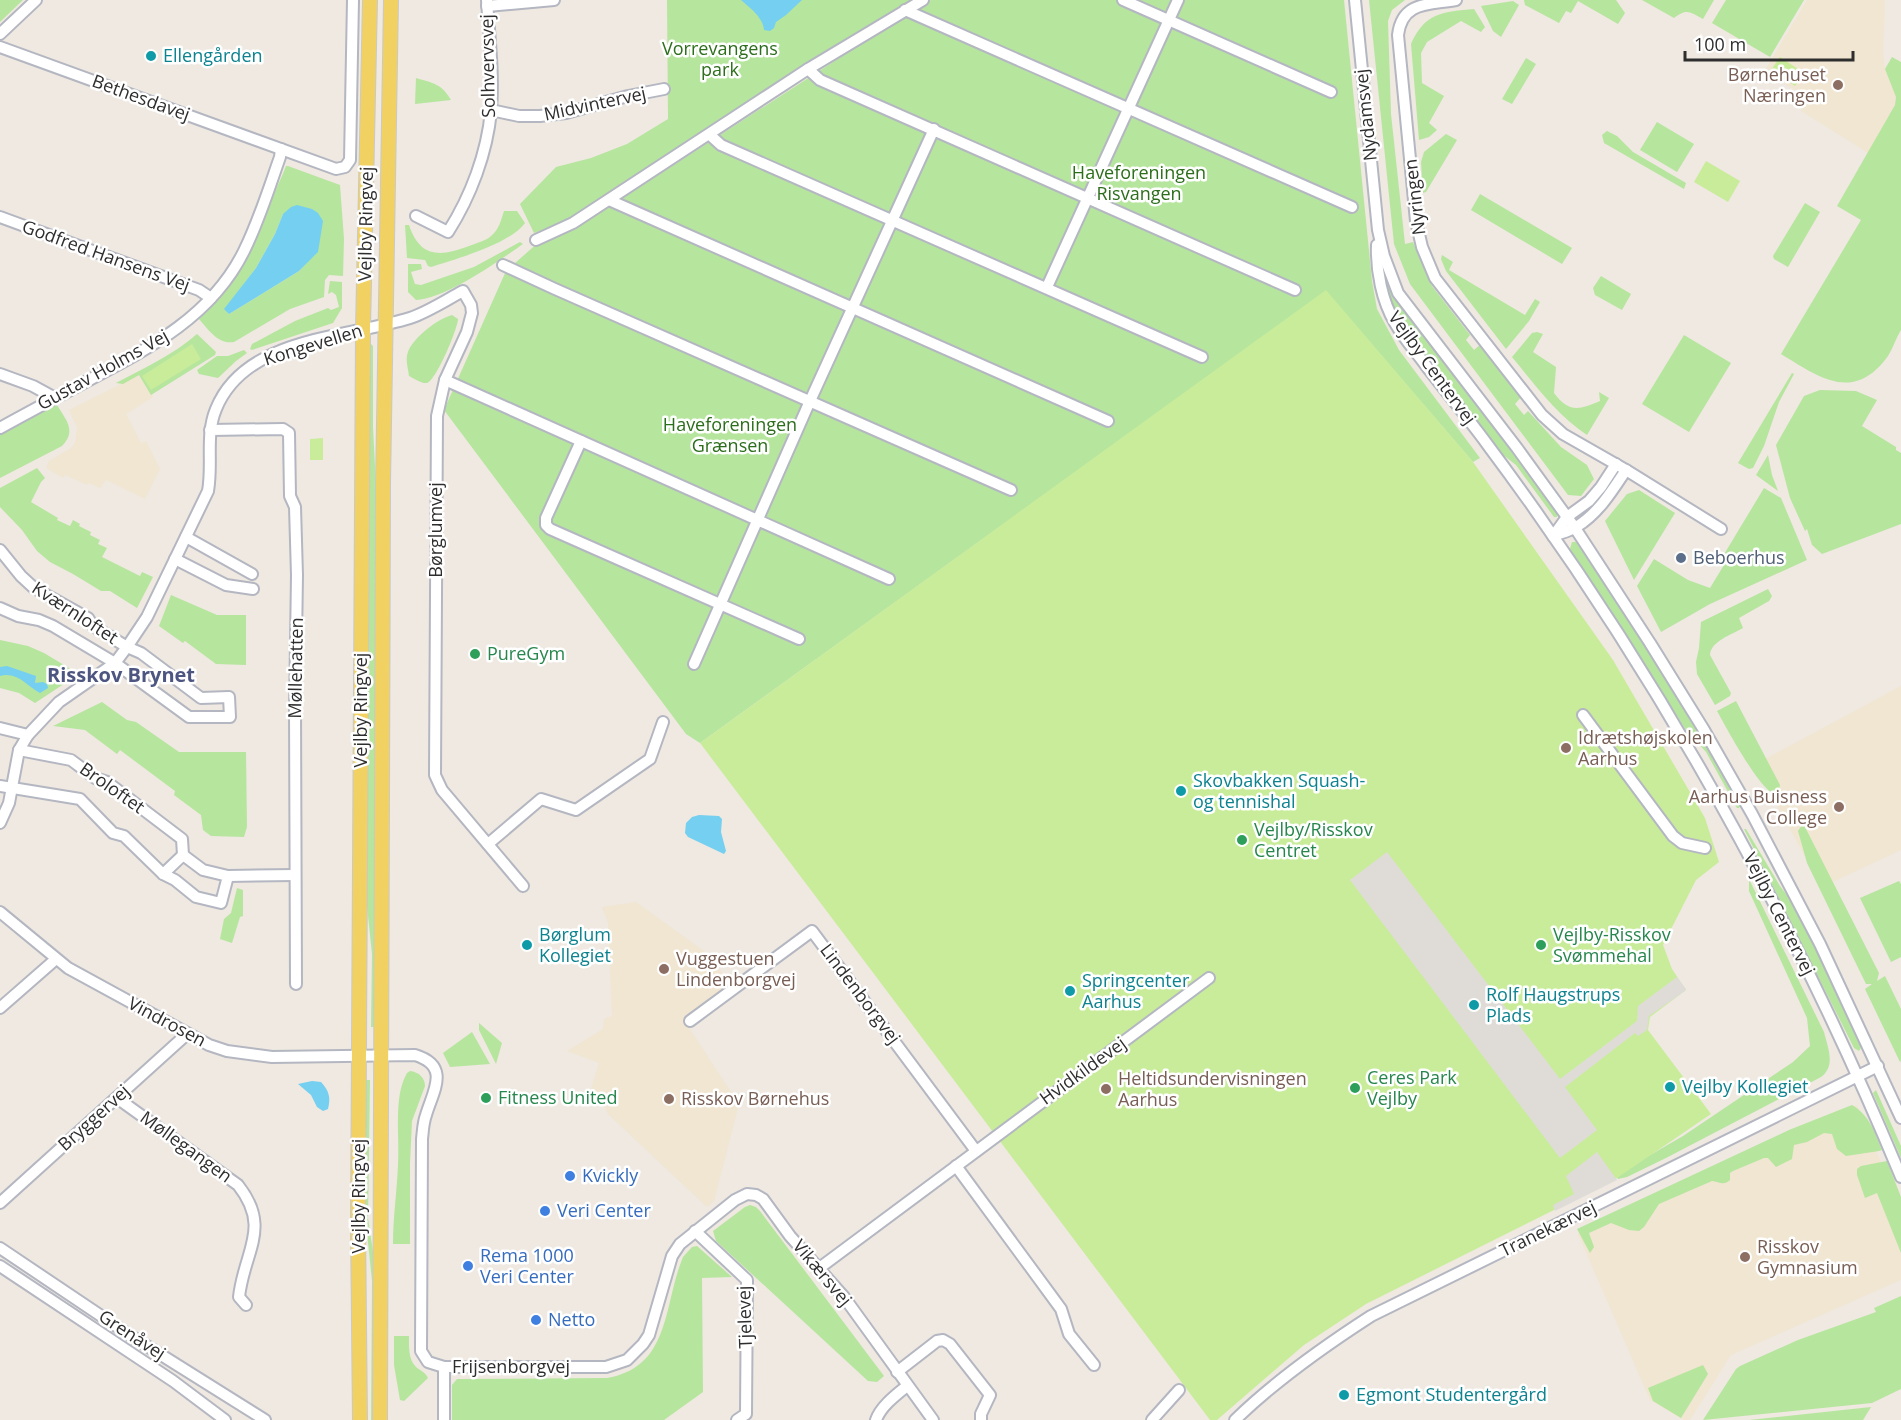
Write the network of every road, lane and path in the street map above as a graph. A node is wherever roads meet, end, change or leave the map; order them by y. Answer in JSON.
{"nodes":[{"id":1,"x":36,"y":0,"type":"edge"},
{"id":2,"x":353,"y":0,"type":"edge"},
{"id":3,"x":370,"y":0,"type":"edge"},
{"id":4,"x":391,"y":0,"type":"edge"},
{"id":5,"x":554,"y":0,"type":"edge"},
{"id":6,"x":923,"y":0,"type":"edge"},
{"id":7,"x":1123,"y":0,"type":"edge"},
{"id":8,"x":1178,"y":0,"type":"edge"},
{"id":9,"x":1355,"y":0,"type":"edge"},
{"id":10,"x":1456,"y":0,"type":"edge"},
{"id":11,"x":487,"y":3,"type":"edge"},
{"id":12,"x":905,"y":10,"type":"junction"},
{"id":13,"x":1169,"y":20,"type":"junction"},
{"id":14,"x":0,"y":34,"type":"edge"},
{"id":15,"x":0,"y":47,"type":"edge"},
{"id":16,"x":808,"y":69,"type":"junction"},
{"id":17,"x":664,"y":89,"type":"dead end"},
{"id":18,"x":1331,"y":92,"type":"dead end"},
{"id":19,"x":1129,"y":109,"type":"junction"},
{"id":20,"x":491,"y":110,"type":"junction"},
{"id":21,"x":934,"y":129,"type":"junction"},
{"id":22,"x":710,"y":135,"type":"junction"},
{"id":23,"x":281,"y":148,"type":"junction"},
{"id":24,"x":1089,"y":199,"type":"junction"},
{"id":25,"x":609,"y":200,"type":"junction"},
{"id":26,"x":1352,"y":207,"type":"dead end"},
{"id":27,"x":416,"y":216,"type":"dead end"},
{"id":28,"x":0,"y":217,"type":"edge"},
{"id":29,"x":893,"y":220,"type":"junction"},
{"id":30,"x":1378,"y":230,"type":"junction"},
{"id":31,"x":536,"y":240,"type":"dead end"},
{"id":32,"x":503,"y":265,"type":"dead end"},
{"id":33,"x":1047,"y":287,"type":"junction"},
{"id":34,"x":1295,"y":290,"type":"dead end"},
{"id":35,"x":211,"y":298,"type":"junction"},
{"id":36,"x":852,"y":309,"type":"junction"},
{"id":37,"x":385,"y":324,"type":"junction"},
{"id":38,"x":363,"y":329,"type":"junction"},
{"id":39,"x":1202,"y":357,"type":"dead end"},
{"id":40,"x":0,"y":374,"type":"edge"},
{"id":41,"x":445,"y":380,"type":"junction"},
{"id":42,"x":55,"y":398,"type":"junction"},
{"id":43,"x":810,"y":401,"type":"junction"},
{"id":44,"x":1107,"y":421,"type":"dead end"},
{"id":45,"x":0,"y":428,"type":"edge"},
{"id":46,"x":210,"y":430,"type":"junction"},
{"id":47,"x":581,"y":441,"type":"junction"},
{"id":48,"x":1621,"y":467,"type":"junction"},
{"id":49,"x":1011,"y":490,"type":"dead end"},
{"id":50,"x":1567,"y":517,"type":"junction"},
{"id":51,"x":758,"y":520,"type":"junction"},
{"id":52,"x":1575,"y":528,"type":"junction"},
{"id":53,"x":1721,"y":529,"type":"dead end"},
{"id":54,"x":1553,"y":536,"type":"junction"},
{"id":55,"x":186,"y":537,"type":"junction"},
{"id":56,"x":0,"y":550,"type":"edge"},
{"id":57,"x":175,"y":559,"type":"junction"},
{"id":58,"x":252,"y":574,"type":"dead end"},
{"id":59,"x":889,"y":579,"type":"dead end"},
{"id":60,"x":253,"y":589,"type":"dead end"},
{"id":61,"x":721,"y":604,"type":"junction"},
{"id":62,"x":0,"y":608,"type":"edge"},
{"id":63,"x":799,"y":639,"type":"dead end"},
{"id":64,"x":127,"y":647,"type":"junction"},
{"id":65,"x":115,"y":663,"type":"junction"},
{"id":66,"x":694,"y":664,"type":"dead end"},
{"id":67,"x":1583,"y":715,"type":"dead end"},
{"id":68,"x":663,"y":722,"type":"dead end"},
{"id":69,"x":0,"y":728,"type":"edge"},
{"id":70,"x":28,"y":735,"type":"junction"},
{"id":71,"x":19,"y":750,"type":"junction"},
{"id":72,"x":0,"y":786,"type":"edge"},
{"id":73,"x":12,"y":788,"type":"junction"},
{"id":74,"x":0,"y":823,"type":"edge"},
{"id":75,"x":488,"y":844,"type":"junction"},
{"id":76,"x":1706,"y":848,"type":"dead end"},
{"id":77,"x":183,"y":855,"type":"junction"},
{"id":78,"x":163,"y":874,"type":"junction"},
{"id":79,"x":295,"y":875,"type":"junction"},
{"id":80,"x":228,"y":876,"type":"junction"},
{"id":81,"x":523,"y":886,"type":"dead end"},
{"id":82,"x":0,"y":912,"type":"edge"},
{"id":83,"x":56,"y":958,"type":"junction"},
{"id":84,"x":1209,"y":978,"type":"dead end"},
{"id":85,"x":296,"y":984,"type":"dead end"},
{"id":86,"x":0,"y":1008,"type":"edge"},
{"id":87,"x":690,"y":1021,"type":"dead end"},
{"id":88,"x":188,"y":1034,"type":"junction"},
{"id":89,"x":360,"y":1055,"type":"junction"},
{"id":90,"x":381,"y":1055,"type":"junction"},
{"id":91,"x":1878,"y":1066,"type":"junction"},
{"id":92,"x":1859,"y":1077,"type":"junction"},
{"id":93,"x":117,"y":1098,"type":"junction"},
{"id":94,"x":1901,"y":1118,"type":"edge"},
{"id":95,"x":976,"y":1151,"type":"junction"},
{"id":96,"x":957,"y":1166,"type":"junction"},
{"id":97,"x":1901,"y":1177,"type":"edge"},
{"id":98,"x":735,"y":1200,"type":"joint"},
{"id":99,"x":0,"y":1203,"type":"edge"},
{"id":100,"x":695,"y":1231,"type":"junction"},
{"id":101,"x":0,"y":1248,"type":"edge"},
{"id":102,"x":0,"y":1266,"type":"edge"},
{"id":103,"x":818,"y":1269,"type":"junction"},
{"id":104,"x":246,"y":1305,"type":"dead end"},
{"id":105,"x":1094,"y":1365,"type":"dead end"},
{"id":106,"x":444,"y":1367,"type":"junction"},
{"id":107,"x":897,"y":1372,"type":"junction"},
{"id":108,"x":907,"y":1386,"type":"junction"},
{"id":109,"x":1179,"y":1390,"type":"dead end"},
{"id":110,"x":225,"y":1420,"type":"edge"},
{"id":111,"x":265,"y":1420,"type":"edge"},
{"id":112,"x":360,"y":1420,"type":"edge"},
{"id":113,"x":380,"y":1420,"type":"edge"},
{"id":114,"x":444,"y":1420,"type":"edge"},
{"id":115,"x":737,"y":1420,"type":"edge"},
{"id":116,"x":876,"y":1420,"type":"edge"},
{"id":117,"x":933,"y":1420,"type":"edge"},
{"id":118,"x":981,"y":1420,"type":"edge"},
{"id":119,"x":1152,"y":1420,"type":"edge"},
{"id":120,"x":1235,"y":1420,"type":"edge"}],
"edges":[{"from":1,"to":14,"type":"street"},
{"from":2,"to":23,"type":"street","name":"Vejlby Ringvej"},
{"from":3,"to":38,"type":"main road","name":"Vejlby Ringvej"},
{"from":4,"to":37,"type":"main road","name":"Vejlby Ringvej"},
{"from":5,"to":11,"type":"street"},
{"from":6,"to":12,"type":"street"},
{"from":7,"to":13,"type":"street"},
{"from":8,"to":13,"type":"street"},
{"from":9,"to":30,"type":"street","name":"Nydamsvej"},
{"from":10,"to":48,"type":"street","name":"Nyringen"},
{"from":11,"to":20,"type":"street","name":"Solhvervsvej"},
{"from":12,"to":16,"type":"street"},
{"from":12,"to":19,"type":"street"},
{"from":13,"to":18,"type":"street"},
{"from":13,"to":19,"type":"street"},
{"from":15,"to":23,"type":"street","name":"Bethesdavej"},
{"from":16,"to":21,"type":"street"},
{"from":16,"to":22,"type":"street"},
{"from":17,"to":20,"type":"street","name":"Midvintervej"},
{"from":19,"to":24,"type":"street"},
{"from":19,"to":26,"type":"street"},
{"from":20,"to":27,"type":"street","name":"Solhvervsvej"},
{"from":21,"to":24,"type":"street"},
{"from":21,"to":29,"type":"street"},
{"from":22,"to":25,"type":"street"},
{"from":22,"to":29,"type":"street"},
{"from":23,"to":35,"type":"street","name":"Gustav Holms Vej"},
{"from":24,"to":33,"type":"street"},
{"from":24,"to":34,"type":"street"},
{"from":25,"to":31,"type":"street"},
{"from":25,"to":36,"type":"street"},
{"from":28,"to":35,"type":"street","name":"Godfred Hansens Vej"},
{"from":29,"to":33,"type":"street"},
{"from":29,"to":36,"type":"street"},
{"from":30,"to":50,"type":"street","name":"Vejlby Centervej"},
{"from":30,"to":54,"type":"street","name":"Vejlby Centervej"},
{"from":32,"to":43,"type":"street"},
{"from":33,"to":39,"type":"street"},
{"from":35,"to":42,"type":"street","name":"Gustav Holms Vej"},
{"from":36,"to":43,"type":"street"},
{"from":36,"to":44,"type":"street"},
{"from":37,"to":38,"type":"street","name":"Kongevellen"},
{"from":37,"to":41,"type":"street","name":"Børglumvej"},
{"from":37,"to":90,"type":"main road","name":"Vejlby Ringvej"},
{"from":38,"to":46,"type":"street","name":"Kongevellen"},
{"from":38,"to":89,"type":"main road","name":"Vejlby Ringvej"},
{"from":40,"to":42,"type":"street"},
{"from":41,"to":47,"type":"street"},
{"from":41,"to":75,"type":"street","name":"Børglumvej"},
{"from":42,"to":45,"type":"street","name":"Gustav Holms Vej"},
{"from":43,"to":49,"type":"street"},
{"from":43,"to":51,"type":"street"},
{"from":46,"to":55,"type":"street","name":"Kongevellen"},
{"from":46,"to":79,"type":"street","name":"Møllehatten"},
{"from":47,"to":51,"type":"street"},
{"from":47,"to":61,"type":"street"},
{"from":48,"to":50,"type":"street"},
{"from":48,"to":52,"type":"street"},
{"from":48,"to":53,"type":"street","name":"Nyringen"},
{"from":50,"to":52,"type":"street","name":"Vejlby Centervej"},
{"from":50,"to":54,"type":"street"},
{"from":51,"to":59,"type":"street"},
{"from":51,"to":61,"type":"street"},
{"from":52,"to":54,"type":"street"},
{"from":52,"to":91,"type":"street","name":"Vejlby Centervej"},
{"from":54,"to":92,"type":"street","name":"Vejlby Centervej"},
{"from":55,"to":57,"type":"street","name":"Kongevellen"},
{"from":55,"to":58,"type":"street"},
{"from":56,"to":64,"type":"street","name":"Kværnloftet"},
{"from":57,"to":60,"type":"street"},
{"from":57,"to":64,"type":"street","name":"Kongevellen"},
{"from":61,"to":63,"type":"street"},
{"from":61,"to":66,"type":"street"},
{"from":62,"to":65,"type":"street","name":"Kværnloftet"},
{"from":64,"to":65,"type":"street","name":"Kongevellen"},
{"from":64,"to":65,"type":"street","name":"Kværnloftet"},
{"from":65,"to":70,"type":"street","name":"Kongevellen"},
{"from":67,"to":76,"type":"street"},
{"from":68,"to":75,"type":"street"},
{"from":69,"to":70,"type":"street"},
{"from":70,"to":71,"type":"street","name":"Kongevellen"},
{"from":71,"to":73,"type":"street","name":"Kongevellen"},
{"from":71,"to":77,"type":"street","name":"Broloftet"},
{"from":72,"to":73,"type":"street","name":"Broloftet"},
{"from":73,"to":74,"type":"street","name":"Kongevellen"},
{"from":73,"to":78,"type":"street","name":"Broloftet"},
{"from":75,"to":81,"type":"street","name":"Børglumvej"},
{"from":77,"to":78,"type":"street"},
{"from":77,"to":80,"type":"street"},
{"from":78,"to":80,"type":"street","name":"Broloftet"},
{"from":79,"to":80,"type":"street"},
{"from":79,"to":85,"type":"street","name":"Møllehatten"},
{"from":82,"to":83,"type":"street","name":"Vindrosen"},
{"from":83,"to":86,"type":"street"},
{"from":83,"to":88,"type":"street","name":"Vindrosen"},
{"from":84,"to":95,"type":"street","name":"Hvidkildevej"},
{"from":87,"to":95,"type":"street","name":"Lindenborgvej"},
{"from":88,"to":89,"type":"street","name":"Vindrosen"},
{"from":88,"to":93,"type":"street","name":"Bryggervej"},
{"from":89,"to":90,"type":"street","name":"Frijsenborgvej"},
{"from":89,"to":112,"type":"main road","name":"Vejlby Ringvej"},
{"from":90,"to":106,"type":"street","name":"Frijsenborgvej"},
{"from":90,"to":113,"type":"main road","name":"Vejlby Ringvej"},
{"from":91,"to":92,"type":"street","name":"Tranekærvej"},
{"from":91,"to":94,"type":"street","name":"Vejlby Centervej"},
{"from":92,"to":97,"type":"street","name":"Vejlby Centervej"},
{"from":92,"to":120,"type":"street","name":"Tranekærvej"},
{"from":93,"to":99,"type":"street","name":"Bryggervej"},
{"from":93,"to":104,"type":"street","name":"Møllegangen"},
{"from":95,"to":96,"type":"street","name":"Hvidkildevej"},
{"from":96,"to":103,"type":"street","name":"Hvidkildevej"},
{"from":96,"to":105,"type":"street"},
{"from":98,"to":100,"type":"street","name":"Frijsenborgvej"},
{"from":98,"to":103,"type":"street","name":"Vikærsvej"},
{"from":100,"to":106,"type":"street","name":"Frijsenborgvej"},
{"from":100,"to":115,"type":"street","name":"Tjelevej"},
{"from":101,"to":111,"type":"street","name":"Grenåvej"},
{"from":102,"to":110,"type":"street","name":"Grenåvej"},
{"from":103,"to":107,"type":"street","name":"Vikærsvej"},
{"from":106,"to":114,"type":"street"},
{"from":107,"to":108,"type":"street","name":"Vikærsvej"},
{"from":107,"to":118,"type":"street"},
{"from":108,"to":116,"type":"street"},
{"from":108,"to":117,"type":"street","name":"Vikærsvej"},
{"from":109,"to":119,"type":"street"}]}
